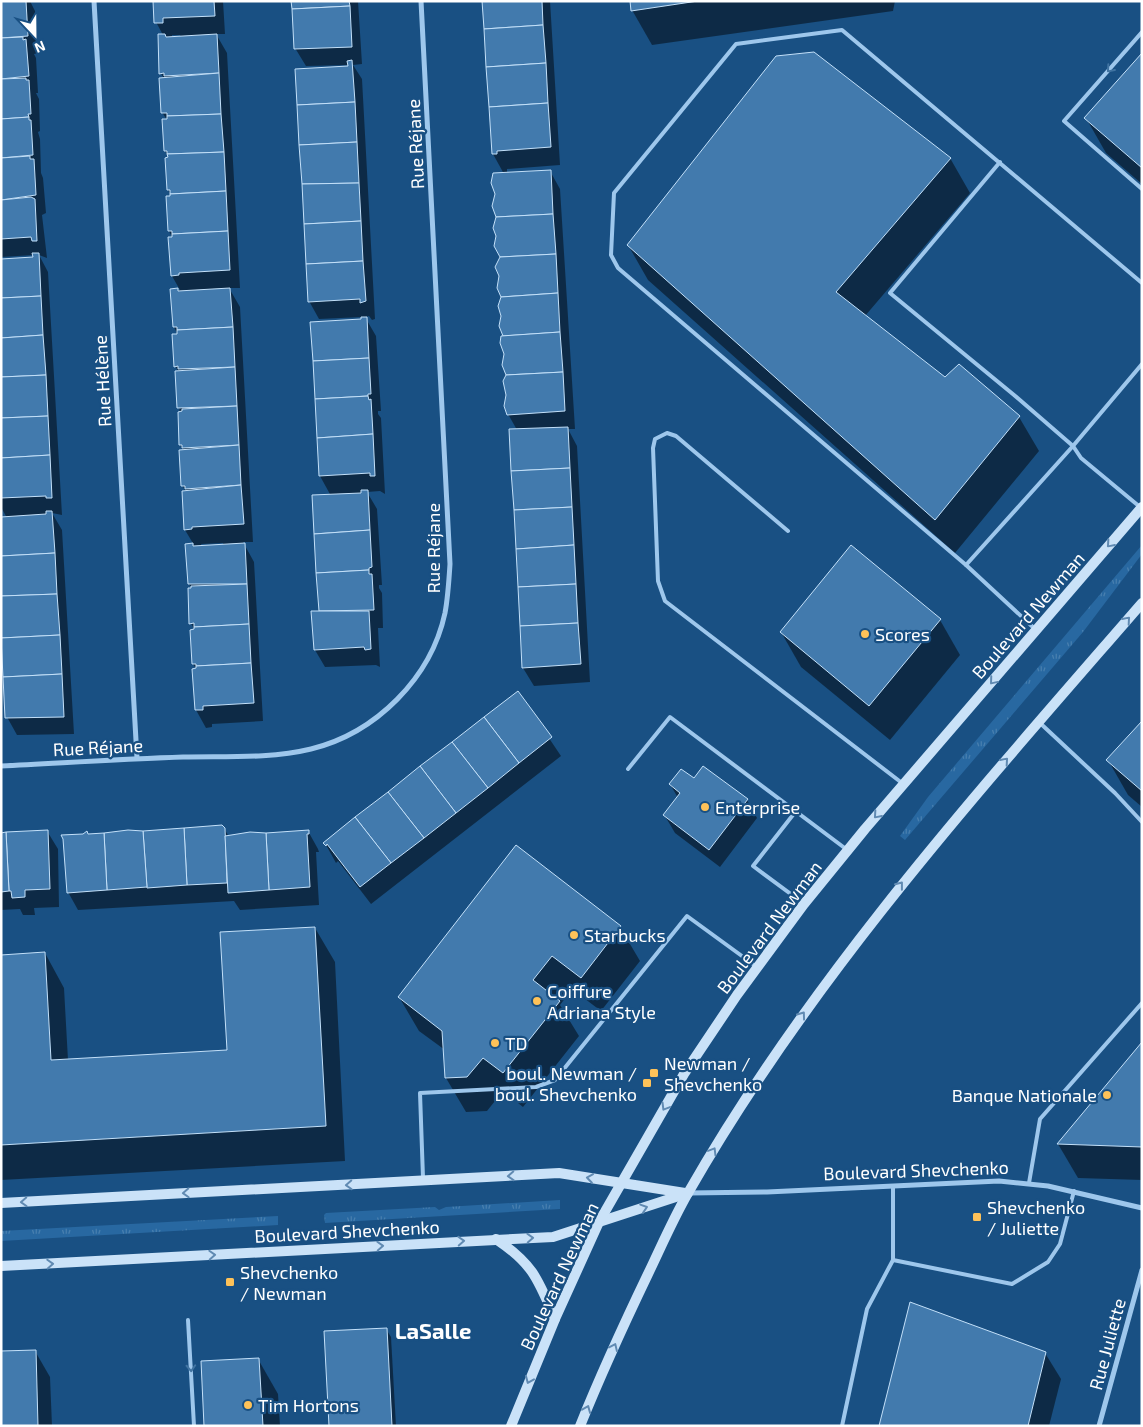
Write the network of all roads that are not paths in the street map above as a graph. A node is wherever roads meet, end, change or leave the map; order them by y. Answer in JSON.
{"nodes":[{"id":1,"x":94,"y":1,"type":"edge"},
{"id":2,"x":421,"y":1,"type":"edge"},
{"id":3,"x":1142,"y":32,"type":"edge"},
{"id":4,"x":1000,"y":162,"type":"junction"},
{"id":5,"x":1142,"y":189,"type":"edge"},
{"id":6,"x":1142,"y":283,"type":"edge"},
{"id":7,"x":1142,"y":364,"type":"edge"},
{"id":8,"x":1072,"y":446,"type":"junction"},
{"id":9,"x":1142,"y":507,"type":"edge"},
{"id":10,"x":788,"y":531,"type":"dead end"},
{"id":11,"x":966,"y":565,"type":"junction"},
{"id":12,"x":1142,"y":603,"type":"edge"},
{"id":13,"x":1036,"y":630,"type":"junction"},
{"id":14,"x":1039,"y":722,"type":"junction"},
{"id":15,"x":137,"y":758,"type":"junction"},
{"id":16,"x":1,"y":766,"type":"edge"},
{"id":17,"x":628,"y":769,"type":"dead end"},
{"id":18,"x":904,"y":784,"type":"junction"},
{"id":19,"x":796,"y":811,"type":"junction"},
{"id":20,"x":1142,"y":822,"type":"edge"},
{"id":21,"x":848,"y":850,"type":"junction"},
{"id":22,"x":804,"y":904,"type":"junction"},
{"id":23,"x":757,"y":968,"type":"junction"},
{"id":24,"x":1142,"y":1003,"type":"edge"},
{"id":25,"x":423,"y":1180,"type":"junction"},
{"id":26,"x":621,"y":1182,"type":"junction"},
{"id":27,"x":1029,"y":1183,"type":"junction"},
{"id":28,"x":893,"y":1186,"type":"junction"},
{"id":29,"x":1074,"y":1191,"type":"junction"},
{"id":30,"x":688,"y":1193,"type":"junction"},
{"id":31,"x":1,"y":1204,"type":"edge"},
{"id":32,"x":1142,"y":1208,"type":"edge"},
{"id":33,"x":599,"y":1222,"type":"junction"},
{"id":34,"x":496,"y":1239,"type":"junction"},
{"id":35,"x":893,"y":1260,"type":"junction"},
{"id":36,"x":1,"y":1266,"type":"edge"},
{"id":37,"x":1142,"y":1270,"type":"edge"},
{"id":38,"x":555,"y":1319,"type":"junction"},
{"id":39,"x":188,"y":1320,"type":"dead end"},
{"id":40,"x":194,"y":1426,"type":"edge"},
{"id":41,"x":511,"y":1426,"type":"edge"},
{"id":42,"x":580,"y":1426,"type":"edge"},
{"id":43,"x":842,"y":1426,"type":"edge"},
{"id":44,"x":1100,"y":1426,"type":"edge"}],
"edges":[{"from":1,"to":15,"type":"street","name":"Rue Hélène"},
{"from":2,"to":15,"type":"street","name":"Rue Réjane"},
{"from":3,"to":5,"type":"lane","one_way":true},
{"from":4,"to":6,"type":"lane"},
{"from":4,"to":8,"type":"lane"},
{"from":4,"to":11,"type":"lane"},
{"from":7,"to":8,"type":"lane"},
{"from":8,"to":9,"type":"lane"},
{"from":8,"to":11,"type":"lane"},
{"from":9,"to":13,"type":"main road","name":"Boulevard Newman","one_way":true},
{"from":10,"to":18,"type":"lane"},
{"from":11,"to":13,"type":"lane"},
{"from":14,"to":12,"type":"main road","one_way":true},
{"from":13,"to":18,"type":"main road","name":"Boulevard Newman","one_way":true},
{"from":14,"to":20,"type":"lane"},
{"from":30,"to":14,"type":"main road","one_way":true},
{"from":15,"to":16,"type":"street","name":"Rue Réjane"},
{"from":17,"to":19,"type":"lane"},
{"from":18,"to":21,"type":"main road","name":"Boulevard Newman","one_way":true},
{"from":19,"to":21,"type":"lane"},
{"from":19,"to":22,"type":"lane"},
{"from":21,"to":22,"type":"main road","name":"Boulevard Newman"},
{"from":22,"to":23,"type":"main road","name":"Boulevard Newman"},
{"from":23,"to":25,"type":"lane"},
{"from":23,"to":26,"type":"main road","name":"Boulevard Newman","one_way":true},
{"from":24,"to":27,"type":"lane"},
{"from":26,"to":25,"type":"main road","name":"Boulevard Shevchenko","one_way":true},
{"from":25,"to":31,"type":"main road","name":"Boulevard Shevchenko","one_way":true},
{"from":26,"to":30,"type":"main road","name":"Boulevard Shevchenko"},
{"from":26,"to":33,"type":"main road","name":"Boulevard Newman"},
{"from":27,"to":28,"type":"street","name":"Boulevard Shevchenko"},
{"from":27,"to":29,"type":"street","name":"Boulevard Shevchenko"},
{"from":28,"to":30,"type":"street","name":"Boulevard Shevchenko"},
{"from":28,"to":35,"type":"lane"},
{"from":29,"to":32,"type":"street","name":"Boulevard Shevchenko"},
{"from":29,"to":35,"type":"lane"},
{"from":33,"to":30,"type":"main road","name":"Boulevard Shevchenko","one_way":true},
{"from":42,"to":30,"type":"main road","one_way":true},
{"from":34,"to":33,"type":"main road","name":"Boulevard Shevchenko","one_way":true},
{"from":33,"to":38,"type":"main road","name":"Boulevard Newman"},
{"from":36,"to":34,"type":"main road","name":"Boulevard Shevchenko","one_way":true},
{"from":34,"to":38,"type":"main road"},
{"from":35,"to":43,"type":"lane"},
{"from":37,"to":44,"type":"street","name":"Rue Juliette"},
{"from":38,"to":41,"type":"main road","name":"Boulevard Newman","one_way":true},
{"from":39,"to":40,"type":"lane","one_way":true}]}
